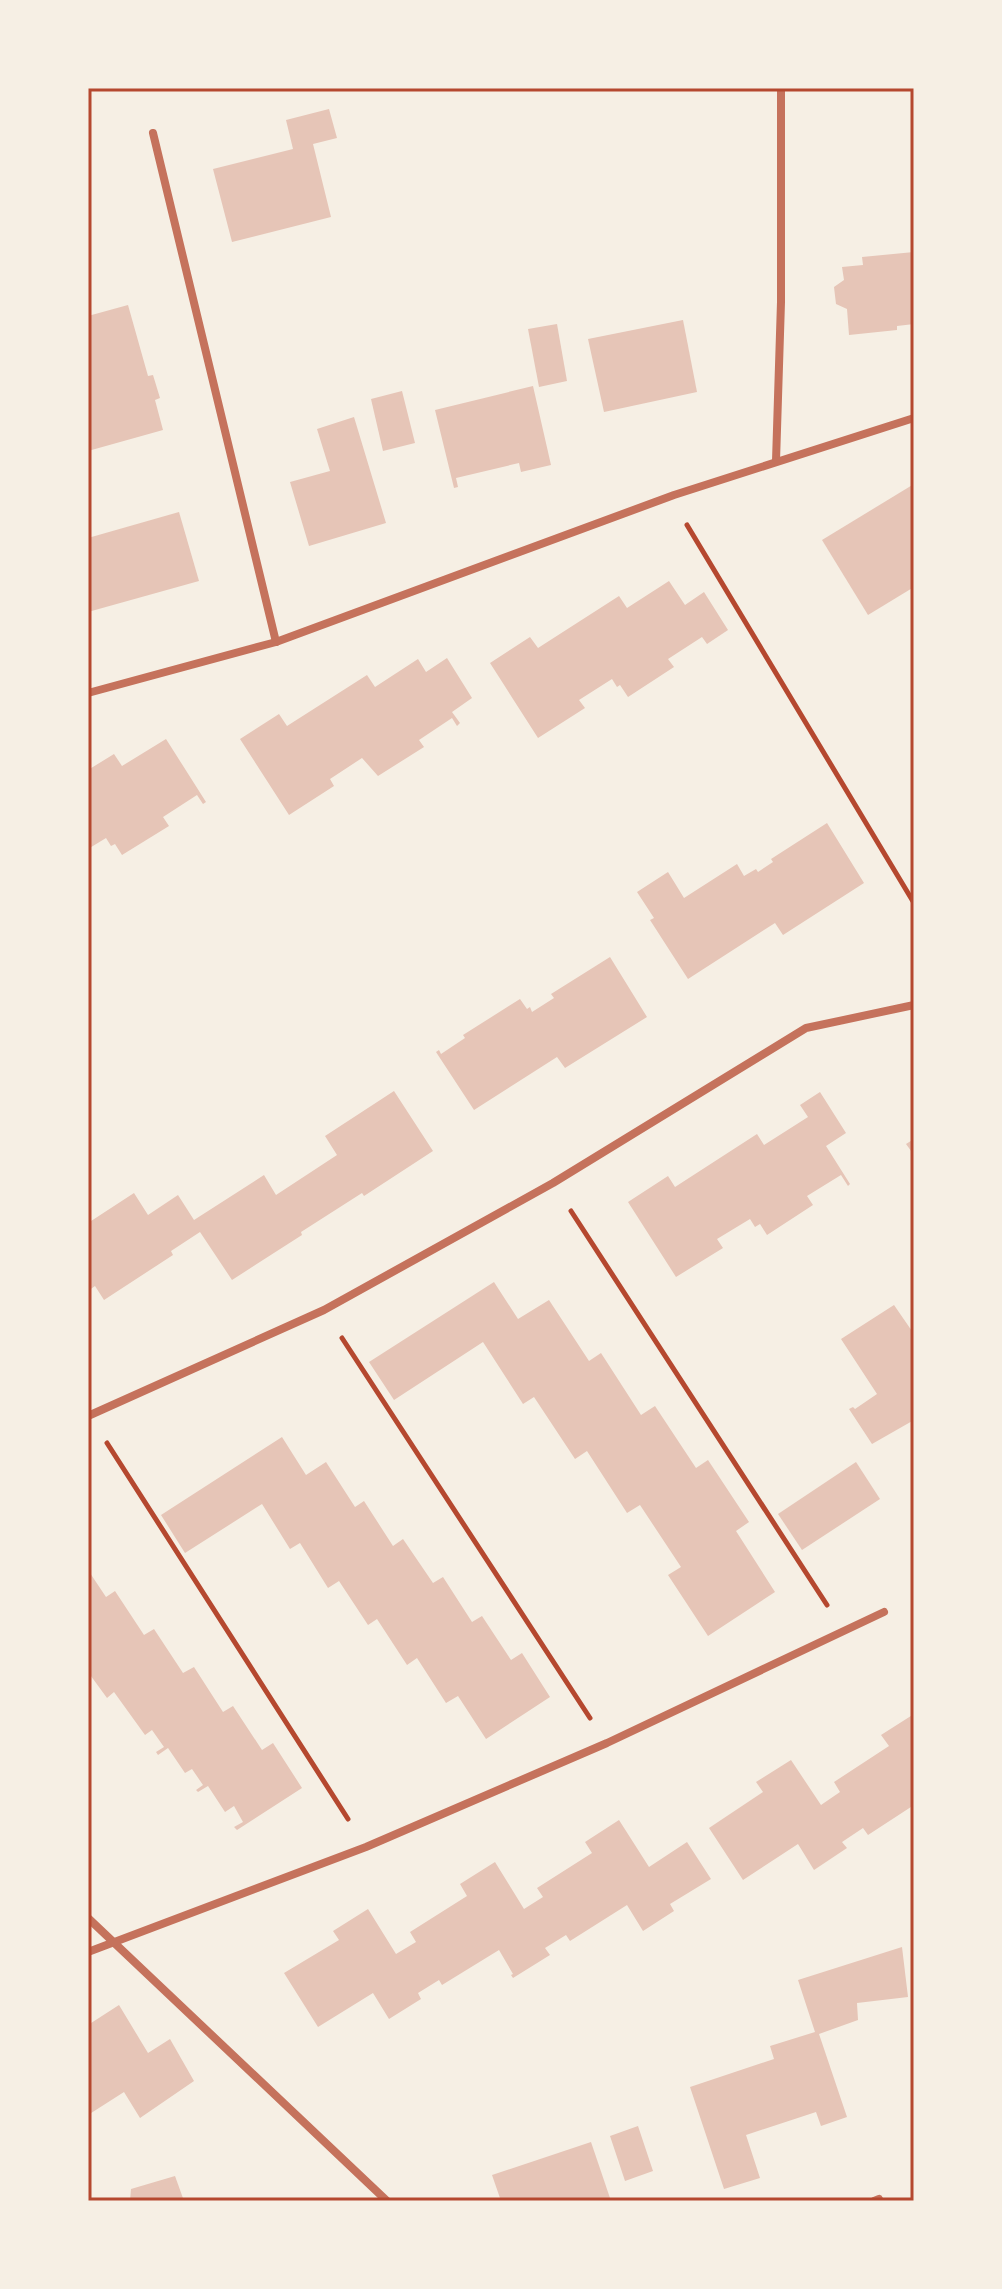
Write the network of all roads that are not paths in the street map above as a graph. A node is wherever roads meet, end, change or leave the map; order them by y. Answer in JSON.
{"nodes":[{"id":1,"x":781,"y":88,"type":"edge"},
{"id":2,"x":153,"y":133,"type":"dead end"},
{"id":3,"x":914,"y":418,"type":"edge"},
{"id":4,"x":776,"y":461,"type":"junction"},
{"id":5,"x":276,"y":642,"type":"junction"},
{"id":6,"x":88,"y":693,"type":"edge"},
{"id":7,"x":914,"y":1005,"type":"edge"},
{"id":8,"x":89,"y":1416,"type":"edge"},
{"id":9,"x":884,"y":1612,"type":"dead end"},
{"id":10,"x":88,"y":1918,"type":"edge"},
{"id":11,"x":112,"y":1941,"type":"junction"},
{"id":12,"x":88,"y":1952,"type":"edge"},
{"id":13,"x":387,"y":2201,"type":"edge"}],
"edges":[{"from":1,"to":4,"type":"street"},
{"from":2,"to":5,"type":"street"},
{"from":3,"to":4,"type":"street"},
{"from":4,"to":5,"type":"street"},
{"from":5,"to":6,"type":"street"},
{"from":7,"to":8,"type":"street"},
{"from":9,"to":11,"type":"street"},
{"from":10,"to":11,"type":"street"},
{"from":11,"to":12,"type":"street"},
{"from":11,"to":13,"type":"street"}]}
